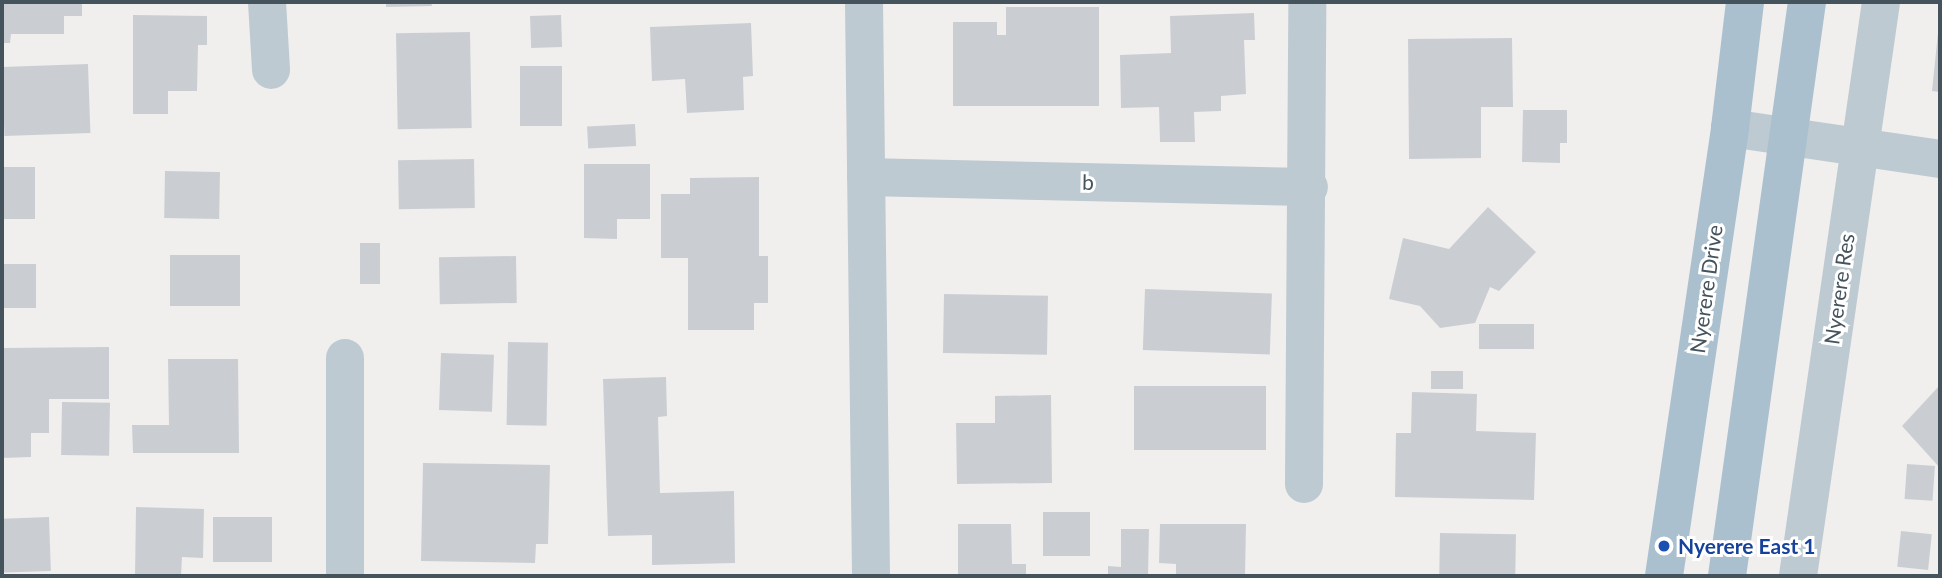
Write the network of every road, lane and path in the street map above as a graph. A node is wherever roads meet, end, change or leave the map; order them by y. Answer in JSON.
{"nodes":[{"id":1,"x":267,"y":2,"type":"edge"},
{"id":2,"x":864,"y":2,"type":"edge"},
{"id":3,"x":1307,"y":2,"type":"edge"},
{"id":4,"x":1745,"y":2,"type":"edge"},
{"id":5,"x":1807,"y":2,"type":"edge"},
{"id":6,"x":1881,"y":2,"type":"edge"},
{"id":7,"x":271,"y":70,"type":"dead end"},
{"id":8,"x":1730,"y":128,"type":"junction"},
{"id":9,"x":1787,"y":136,"type":"junction"},
{"id":10,"x":1859,"y":147,"type":"junction"},
{"id":11,"x":1940,"y":159,"type":"edge"},
{"id":12,"x":866,"y":177,"type":"junction"},
{"id":13,"x":1309,"y":187,"type":"junction"},
{"id":14,"x":345,"y":358,"type":"dead end"},
{"id":15,"x":1304,"y":484,"type":"dead end"},
{"id":16,"x":345,"y":576,"type":"edge"},
{"id":17,"x":871,"y":576,"type":"edge"},
{"id":18,"x":1664,"y":576,"type":"edge"},
{"id":19,"x":1727,"y":576,"type":"edge"},
{"id":20,"x":1798,"y":576,"type":"edge"}],
"edges":[{"from":1,"to":7,"type":"street"},
{"from":2,"to":12,"type":"street"},
{"from":3,"to":13,"type":"street"},
{"from":4,"to":8,"type":"main road","name":"Nyerere Drive"},
{"from":5,"to":9,"type":"main road"},
{"from":6,"to":10,"type":"street","name":"Nyerere Res"},
{"from":8,"to":9,"type":"street"},
{"from":8,"to":18,"type":"main road","name":"Nyerere Drive"},
{"from":9,"to":10,"type":"street"},
{"from":9,"to":19,"type":"main road"},
{"from":10,"to":11,"type":"street"},
{"from":10,"to":20,"type":"street","name":"Nyerere Res"},
{"from":12,"to":13,"type":"street","name":"b"},
{"from":12,"to":17,"type":"street"},
{"from":13,"to":15,"type":"street"},
{"from":14,"to":16,"type":"street"}]}
